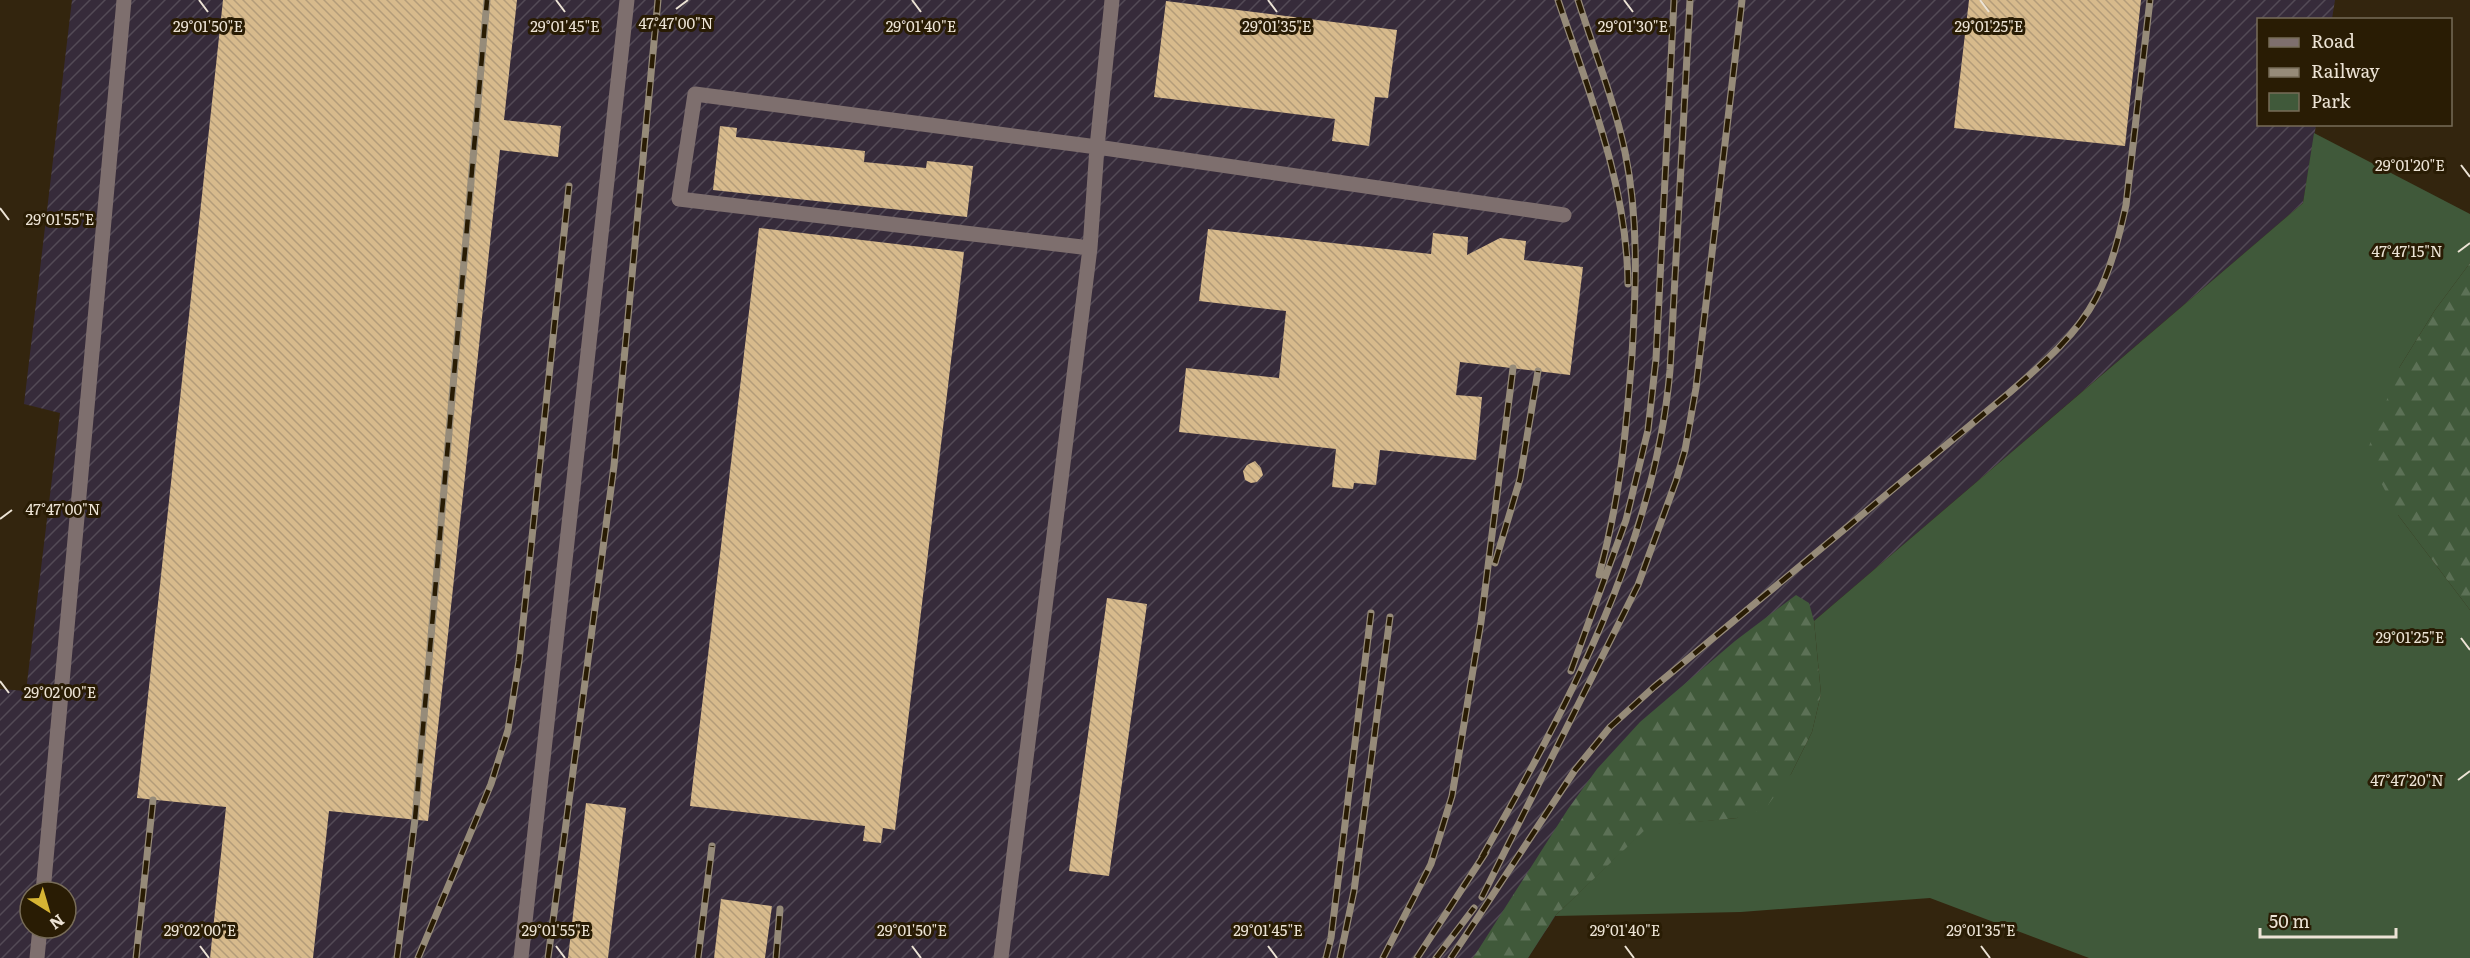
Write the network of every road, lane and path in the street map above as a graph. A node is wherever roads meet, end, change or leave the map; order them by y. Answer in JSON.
{"nodes":[{"id":1,"x":124,"y":0,"type":"edge"},
{"id":2,"x":627,"y":0,"type":"edge"},
{"id":3,"x":1112,"y":0,"type":"edge"},
{"id":4,"x":1097,"y":147,"type":"junction"},
{"id":5,"x":1564,"y":215,"type":"dead end"},
{"id":6,"x":1090,"y":248,"type":"junction"},
{"id":7,"x":44,"y":880,"type":"edge"},
{"id":8,"x":39,"y":940,"type":"edge"},
{"id":9,"x":37,"y":958,"type":"edge"},
{"id":10,"x":521,"y":958,"type":"edge"},
{"id":11,"x":1001,"y":958,"type":"edge"}],
"edges":[{"from":1,"to":7,"type":"lane"},
{"from":2,"to":10,"type":"lane"},
{"from":3,"to":4,"type":"lane"},
{"from":4,"to":5,"type":"lane"},
{"from":4,"to":6,"type":"lane"},
{"from":4,"to":6,"type":"lane"},
{"from":6,"to":11,"type":"lane"},
{"from":8,"to":9,"type":"lane"}]}
